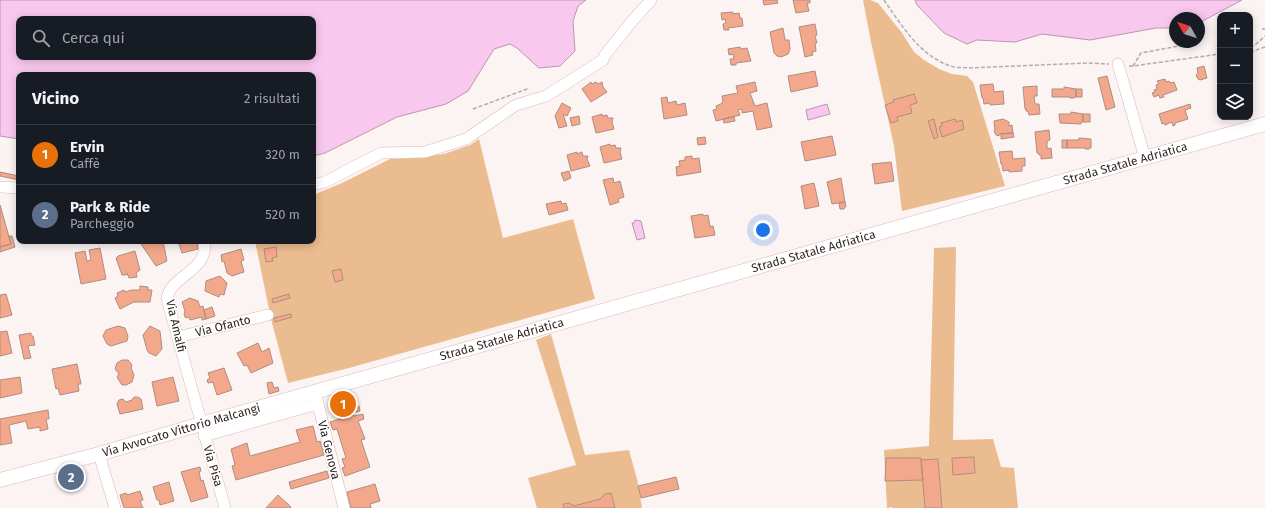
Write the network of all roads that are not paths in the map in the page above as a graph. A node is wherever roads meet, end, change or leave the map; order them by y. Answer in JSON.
{"nodes":[{"id":1,"x":651,"y":0,"type":"edge"},
{"id":2,"x":1118,"y":64,"type":"road end"},
{"id":3,"x":1265,"y":124,"type":"edge"},
{"id":4,"x":1145,"y":158,"type":"junction"},
{"id":5,"x":316,"y":184,"type":"edge"},
{"id":6,"x":0,"y":187,"type":"edge"},
{"id":7,"x":16,"y":188,"type":"edge"},
{"id":8,"x":204,"y":244,"type":"edge"},
{"id":9,"x":268,"y":315,"type":"dead end"},
{"id":10,"x":178,"y":337,"type":"junction"},
{"id":11,"x":363,"y":378,"type":"joint"},
{"id":12,"x":316,"y":398,"type":"junction"},
{"id":13,"x":205,"y":427,"type":"junction"},
{"id":14,"x":99,"y":454,"type":"junction"},
{"id":15,"x":0,"y":480,"type":"edge"},
{"id":16,"x":115,"y":508,"type":"edge"},
{"id":17,"x":225,"y":508,"type":"edge"},
{"id":18,"x":344,"y":508,"type":"edge"}],
"edges":[{"from":1,"to":5,"type":"street"},
{"from":2,"to":4,"type":"street"},
{"from":3,"to":4,"type":"main road","name":"Strada Statale Adriatica"},
{"from":4,"to":11,"type":"main road","name":"Strada Statale Adriatica"},
{"from":6,"to":7,"type":"street"},
{"from":8,"to":10,"type":"street","name":"Via Amalfi"},
{"from":9,"to":10,"type":"street","name":"Via Ofanto"},
{"from":10,"to":13,"type":"street","name":"Via Amalfi"},
{"from":11,"to":12,"type":"main road","name":"Via Avvocato Vittorio Malcangi"},
{"from":12,"to":13,"type":"main road","name":"Via Avvocato Vittorio Malcangi"},
{"from":12,"to":18,"type":"street","name":"Via Genova"},
{"from":13,"to":14,"type":"main road","name":"Via Avvocato Vittorio Malcangi"},
{"from":13,"to":17,"type":"street","name":"Via Pisa"},
{"from":14,"to":15,"type":"main road","name":"Via Avvocato Vittorio Malcangi"},
{"from":14,"to":16,"type":"street"}]}
